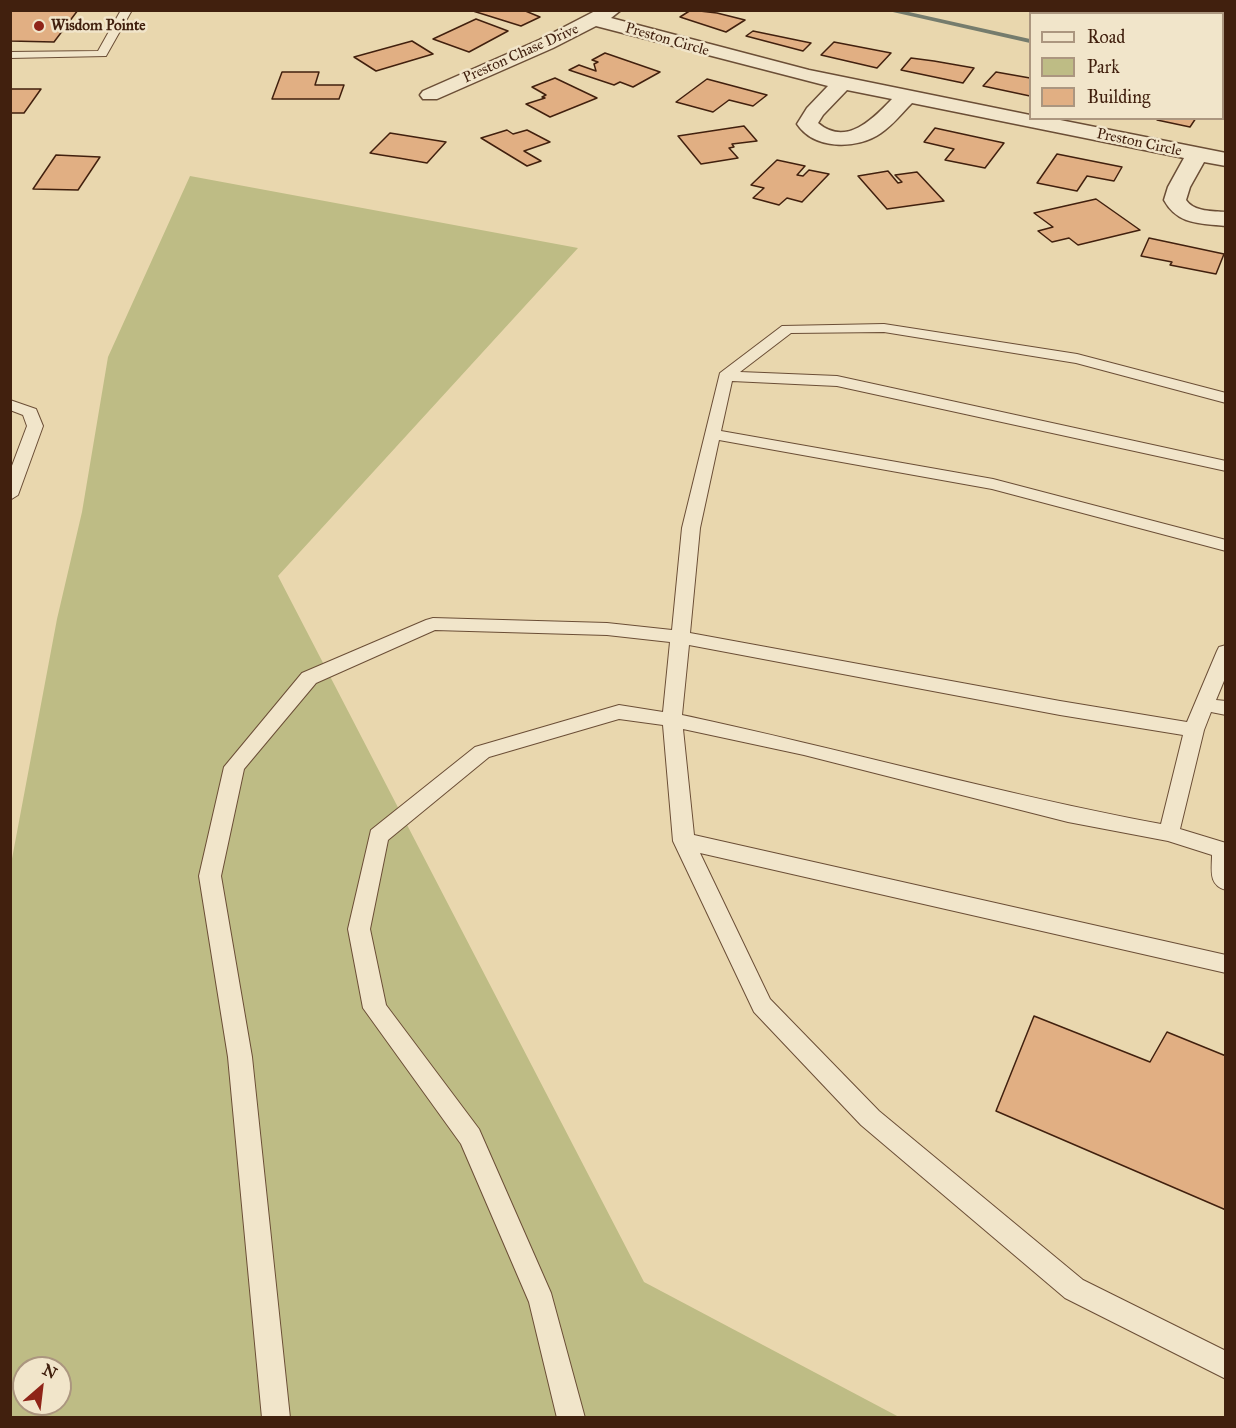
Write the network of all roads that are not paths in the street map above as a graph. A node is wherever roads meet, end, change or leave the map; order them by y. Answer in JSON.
{"nodes":[{"id":1,"x":127,"y":10,"type":"edge"},
{"id":2,"x":604,"y":15,"type":"edge"},
{"id":3,"x":10,"y":55,"type":"edge"},
{"id":4,"x":842,"y":84,"type":"junction"},
{"id":5,"x":430,"y":95,"type":"dead end"},
{"id":6,"x":905,"y":98,"type":"junction"},
{"id":7,"x":1197,"y":154,"type":"junction"},
{"id":8,"x":1226,"y":160,"type":"edge"},
{"id":9,"x":1226,"y":219,"type":"edge"},
{"id":10,"x":725,"y":376,"type":"junction"},
{"id":11,"x":1226,"y":398,"type":"edge"},
{"id":12,"x":10,"y":405,"type":"edge"},
{"id":13,"x":712,"y":434,"type":"junction"},
{"id":14,"x":1226,"y":466,"type":"edge"},
{"id":15,"x":10,"y":495,"type":"edge"},
{"id":16,"x":1226,"y":546,"type":"edge"},
{"id":17,"x":679,"y":637,"type":"junction"},
{"id":18,"x":1226,"y":651,"type":"edge"},
{"id":19,"x":1203,"y":704,"type":"junction"},
{"id":20,"x":1226,"y":708,"type":"edge"},
{"id":21,"x":672,"y":720,"type":"junction"},
{"id":22,"x":1194,"y":730,"type":"junction"},
{"id":23,"x":1169,"y":833,"type":"junction"},
{"id":24,"x":684,"y":841,"type":"junction"},
{"id":25,"x":1224,"y":850,"type":"edge"},
{"id":26,"x":1226,"y":882,"type":"edge"},
{"id":27,"x":1226,"y":964,"type":"edge"},
{"id":28,"x":1226,"y":1366,"type":"edge"},
{"id":29,"x":276,"y":1418,"type":"edge"},
{"id":30,"x":571,"y":1418,"type":"edge"}],
"edges":[{"from":1,"to":3,"type":"lane"},
{"from":2,"to":4,"type":"street","name":"Preston Circle"},
{"from":2,"to":5,"type":"street","name":"Preston Chase Drive"},
{"from":4,"to":6,"type":"street","name":"Preston Circle"},
{"from":4,"to":6,"type":"street"},
{"from":6,"to":7,"type":"street","name":"Preston Circle"},
{"from":7,"to":8,"type":"street","name":"Preston Circle"},
{"from":7,"to":9,"type":"street","name":"Preston Circle"},
{"from":10,"to":11,"type":"lane"},
{"from":10,"to":13,"type":"lane"},
{"from":10,"to":14,"type":"lane"},
{"from":12,"to":15,"type":"lane"},
{"from":13,"to":16,"type":"lane"},
{"from":13,"to":17,"type":"lane"},
{"from":17,"to":21,"type":"lane"},
{"from":17,"to":22,"type":"lane"},
{"from":17,"to":29,"type":"lane"},
{"from":18,"to":19,"type":"lane"},
{"from":19,"to":20,"type":"lane"},
{"from":19,"to":22,"type":"lane"},
{"from":21,"to":23,"type":"lane"},
{"from":21,"to":24,"type":"lane"},
{"from":21,"to":30,"type":"lane"},
{"from":22,"to":23,"type":"lane"},
{"from":23,"to":25,"type":"lane"},
{"from":24,"to":27,"type":"lane"},
{"from":24,"to":28,"type":"lane"},
{"from":25,"to":26,"type":"lane"}]}
